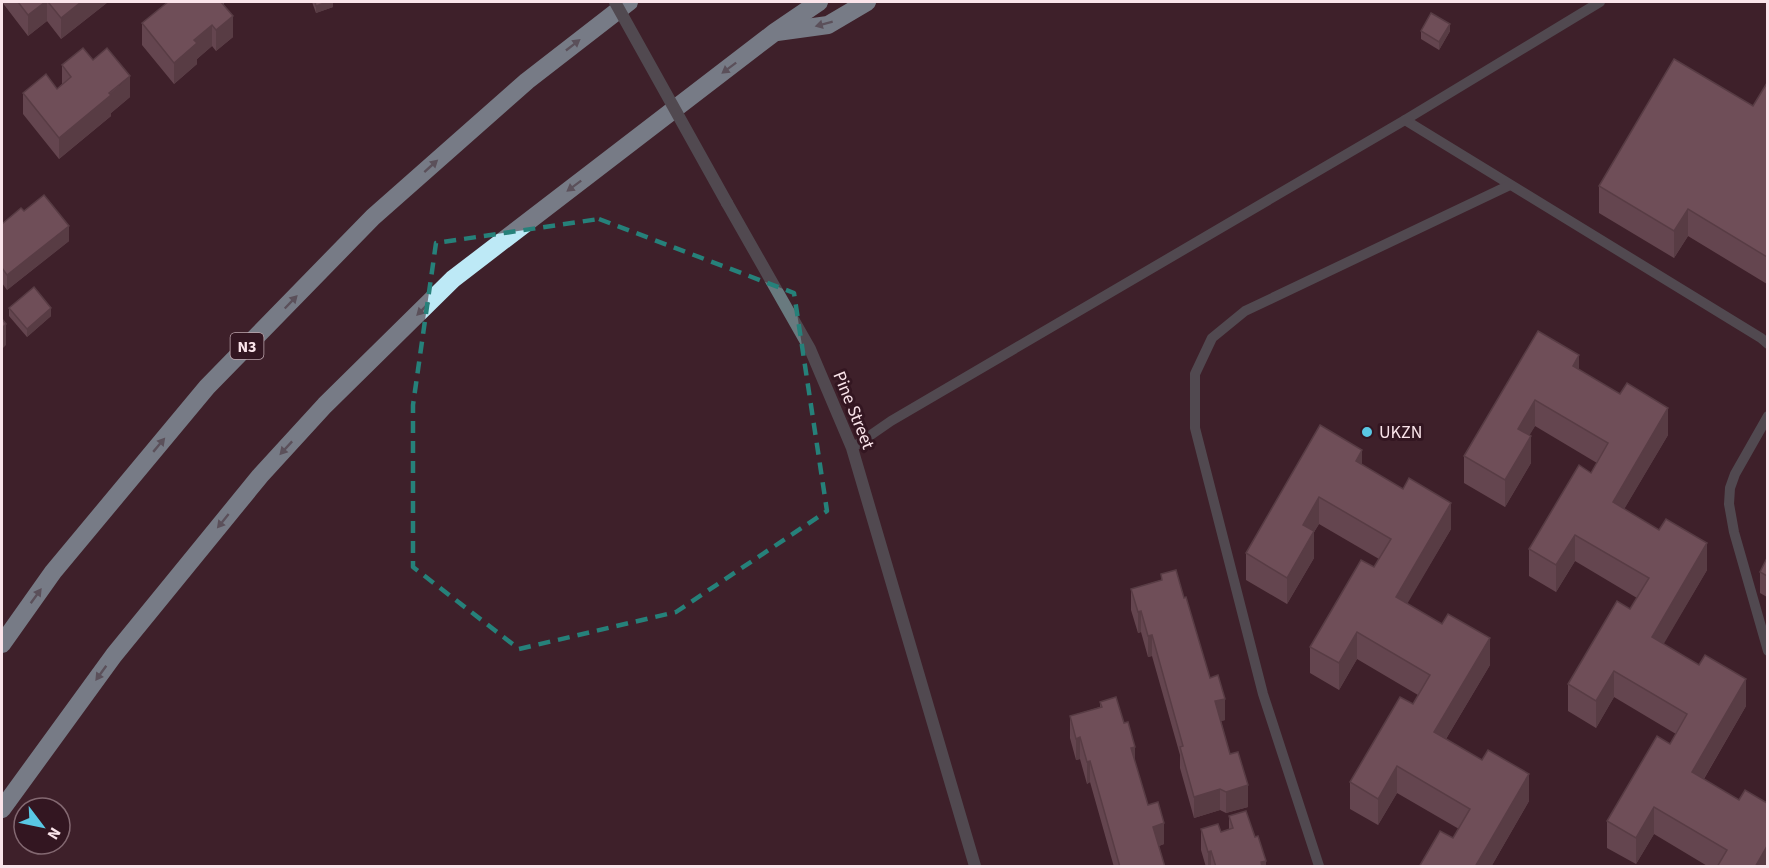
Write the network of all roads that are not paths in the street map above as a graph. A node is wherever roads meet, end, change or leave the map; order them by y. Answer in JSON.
{"nodes":[{"id":1,"x":615,"y":2,"type":"edge"},
{"id":2,"x":629,"y":2,"type":"edge"},
{"id":3,"x":819,"y":2,"type":"edge"},
{"id":4,"x":867,"y":2,"type":"edge"},
{"id":5,"x":1600,"y":2,"type":"edge"},
{"id":6,"x":775,"y":32,"type":"junction"},
{"id":7,"x":1405,"y":120,"type":"junction"},
{"id":8,"x":1510,"y":186,"type":"junction"},
{"id":9,"x":1767,"y":345,"type":"edge"},
{"id":10,"x":1767,"y":416,"type":"edge"},
{"id":11,"x":852,"y":448,"type":"junction"},
{"id":12,"x":2,"y":644,"type":"edge"},
{"id":13,"x":1767,"y":651,"type":"edge"},
{"id":14,"x":2,"y":809,"type":"edge"},
{"id":15,"x":975,"y":867,"type":"edge"},
{"id":16,"x":1319,"y":867,"type":"edge"}],
"edges":[{"from":1,"to":11,"type":"street","name":"Pine Street","bridge":true},
{"from":12,"to":2,"type":"highway","number":"N3","one_way":true},
{"from":3,"to":6,"type":"highway"},
{"from":4,"to":6,"type":"highway","one_way":true},
{"from":5,"to":7,"type":"lane"},
{"from":6,"to":14,"type":"highway","one_way":true},
{"from":7,"to":8,"type":"lane"},
{"from":7,"to":11,"type":"lane"},
{"from":8,"to":9,"type":"lane"},
{"from":8,"to":16,"type":"lane"},
{"from":10,"to":13,"type":"lane"},
{"from":11,"to":15,"type":"street","name":"Pine Street"}]}
